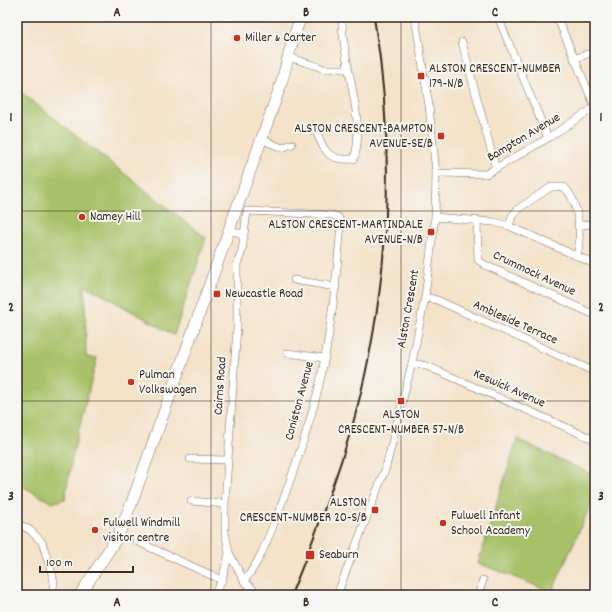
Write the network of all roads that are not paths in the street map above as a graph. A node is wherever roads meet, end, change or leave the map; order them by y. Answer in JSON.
{"nodes":[{"id":1,"x":292,"y":17,"type":"edge"},
{"id":2,"x":301,"y":17,"type":"edge"},
{"id":3,"x":342,"y":17,"type":"edge"},
{"id":4,"x":415,"y":17,"type":"edge"},
{"id":5,"x":498,"y":17,"type":"edge"},
{"id":6,"x":557,"y":17,"type":"edge"},
{"id":7,"x":294,"y":33,"type":"junction"},
{"id":8,"x":462,"y":42,"type":"dead end"},
{"id":9,"x":595,"y":54,"type":"edge"},
{"id":10,"x":289,"y":58,"type":"junction"},
{"id":11,"x":574,"y":59,"type":"junction"},
{"id":12,"x":347,"y":69,"type":"junction"},
{"id":13,"x":595,"y":107,"type":"edge"},
{"id":14,"x":317,"y":133,"type":"dead end"},
{"id":15,"x":548,"y":138,"type":"junction"},
{"id":16,"x":261,"y":139,"type":"junction"},
{"id":17,"x":292,"y":144,"type":"dead end"},
{"id":18,"x":496,"y":168,"type":"junction"},
{"id":19,"x":436,"y":173,"type":"junction"},
{"id":20,"x":238,"y":203,"type":"junction"},
{"id":21,"x":247,"y":211,"type":"junction"},
{"id":22,"x":435,"y":216,"type":"junction"},
{"id":23,"x":477,"y":220,"type":"junction"},
{"id":24,"x":595,"y":223,"type":"edge"},
{"id":25,"x":509,"y":226,"type":"junction"},
{"id":26,"x":578,"y":226,"type":"junction"},
{"id":27,"x":230,"y":230,"type":"junction"},
{"id":28,"x":244,"y":238,"type":"junction"},
{"id":29,"x":577,"y":256,"type":"junction"},
{"id":30,"x":595,"y":264,"type":"edge"},
{"id":31,"x":294,"y":280,"type":"dead end"},
{"id":32,"x":336,"y":287,"type":"junction"},
{"id":33,"x":425,"y":297,"type":"junction"},
{"id":34,"x":595,"y":315,"type":"edge"},
{"id":35,"x":287,"y":353,"type":"dead end"},
{"id":36,"x":324,"y":358,"type":"junction"},
{"id":37,"x":412,"y":363,"type":"junction"},
{"id":38,"x":595,"y":372,"type":"edge"},
{"id":39,"x":595,"y":440,"type":"edge"},
{"id":40,"x":190,"y":459,"type":"dead end"},
{"id":41,"x":228,"y":460,"type":"junction"},
{"id":42,"x":191,"y":501,"type":"dead end"},
{"id":43,"x":225,"y":504,"type":"junction"},
{"id":44,"x":17,"y":523,"type":"edge"},
{"id":45,"x":136,"y":540,"type":"dead end"},
{"id":46,"x":229,"y":553,"type":"junction"},
{"id":47,"x":222,"y":580,"type":"junction"},
{"id":48,"x":483,"y":580,"type":"dead end"},
{"id":49,"x":244,"y":582,"type":"junction"},
{"id":50,"x":51,"y":595,"type":"edge"},
{"id":51,"x":81,"y":595,"type":"edge"},
{"id":52,"x":214,"y":595,"type":"edge"},
{"id":53,"x":259,"y":595,"type":"edge"},
{"id":54,"x":337,"y":595,"type":"edge"},
{"id":55,"x":478,"y":595,"type":"edge"}],
"edges":[{"from":1,"to":7,"type":"highway"},
{"from":2,"to":7,"type":"highway"},
{"from":3,"to":12,"type":"street"},
{"from":4,"to":19,"type":"street","name":"Alston Crescent"},
{"from":5,"to":15,"type":"street"},
{"from":6,"to":11,"type":"street"},
{"from":7,"to":10,"type":"highway"},
{"from":8,"to":18,"type":"street"},
{"from":9,"to":11,"type":"street"},
{"from":10,"to":12,"type":"street"},
{"from":10,"to":16,"type":"highway"},
{"from":11,"to":13,"type":"street"},
{"from":12,"to":14,"type":"street"},
{"from":13,"to":15,"type":"street","name":"Bampton Avenue"},
{"from":15,"to":18,"type":"street","name":"Bampton Avenue"},
{"from":16,"to":17,"type":"street"},
{"from":16,"to":20,"type":"highway"},
{"from":18,"to":19,"type":"street","name":"Bampton Avenue"},
{"from":19,"to":22,"type":"street","name":"Alston Crescent"},
{"from":20,"to":21,"type":"street"},
{"from":20,"to":27,"type":"highway"},
{"from":21,"to":28,"type":"street","name":"Cairns Road"},
{"from":21,"to":32,"type":"street","name":"Coniston Avenue"},
{"from":22,"to":23,"type":"street"},
{"from":22,"to":33,"type":"street","name":"Alston Crescent"},
{"from":23,"to":25,"type":"street"},
{"from":23,"to":34,"type":"street","name":"Crummock Avenue"},
{"from":24,"to":26,"type":"street"},
{"from":25,"to":26,"type":"street"},
{"from":25,"to":29,"type":"street"},
{"from":26,"to":29,"type":"street"},
{"from":27,"to":28,"type":"street"},
{"from":27,"to":51,"type":"highway"},
{"from":28,"to":41,"type":"street","name":"Cairns Road"},
{"from":29,"to":30,"type":"street"},
{"from":31,"to":32,"type":"street"},
{"from":32,"to":36,"type":"street","name":"Coniston Avenue"},
{"from":33,"to":37,"type":"street","name":"Alston Crescent"},
{"from":33,"to":38,"type":"street","name":"Ambleside Terrace"},
{"from":35,"to":36,"type":"street"},
{"from":36,"to":49,"type":"street","name":"Coniston Avenue"},
{"from":37,"to":39,"type":"street","name":"Keswick Avenue"},
{"from":37,"to":54,"type":"street","name":"Alston Crescent"},
{"from":40,"to":41,"type":"street"},
{"from":41,"to":43,"type":"street","name":"Cairns Road"},
{"from":42,"to":43,"type":"street"},
{"from":43,"to":46,"type":"street","name":"Cairns Road"},
{"from":44,"to":50,"type":"street"},
{"from":45,"to":47,"type":"street"},
{"from":46,"to":47,"type":"street","name":"Cairns Road"},
{"from":46,"to":49,"type":"street","name":"Cairns Road"},
{"from":47,"to":52,"type":"street","name":"Cairns Road"},
{"from":48,"to":55,"type":"street"},
{"from":49,"to":53,"type":"street","name":"Cairns Road"}]}
